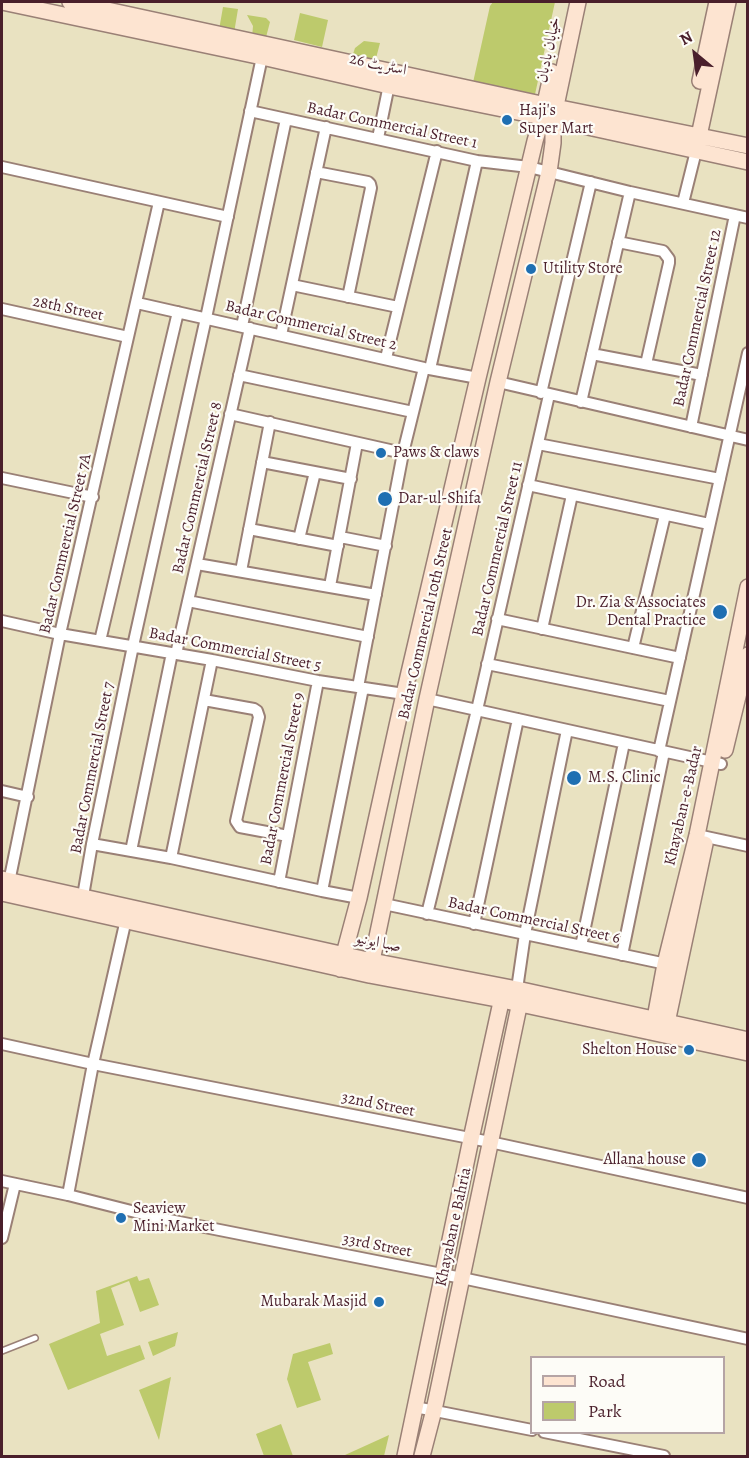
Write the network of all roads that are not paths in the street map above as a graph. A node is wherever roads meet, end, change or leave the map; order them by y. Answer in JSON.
{"nodes":[{"id":1,"x":2,"y":2,"type":"edge"},
{"id":2,"x":70,"y":2,"type":"edge"},
{"id":3,"x":568,"y":2,"type":"edge"},
{"id":4,"x":578,"y":2,"type":"edge"},
{"id":5,"x":717,"y":2,"type":"edge"},
{"id":6,"x":728,"y":2,"type":"edge"},
{"id":7,"x":262,"y":57,"type":"junction"},
{"id":8,"x":392,"y":71,"type":"junction"},
{"id":9,"x":389,"y":86,"type":"junction"},
{"id":10,"x":250,"y":111,"type":"junction"},
{"id":11,"x":549,"y":112,"type":"junction"},
{"id":12,"x":286,"y":118,"type":"junction"},
{"id":13,"x":326,"y":127,"type":"junction"},
{"id":14,"x":378,"y":138,"type":"junction"},
{"id":15,"x":692,"y":143,"type":"junction"},
{"id":16,"x":747,"y":146,"type":"edge"},
{"id":17,"x":436,"y":151,"type":"junction"},
{"id":18,"x":477,"y":160,"type":"junction"},
{"id":19,"x":747,"y":162,"type":"edge"},
{"id":20,"x":2,"y":167,"type":"edge"},
{"id":21,"x":529,"y":167,"type":"junction"},
{"id":22,"x":316,"y":172,"type":"junction"},
{"id":23,"x":549,"y":172,"type":"junction"},
{"id":24,"x":591,"y":182,"type":"junction"},
{"id":25,"x":630,"y":192,"type":"junction"},
{"id":26,"x":159,"y":202,"type":"junction"},
{"id":27,"x":683,"y":204,"type":"junction"},
{"id":28,"x":735,"y":215,"type":"junction"},
{"id":29,"x":228,"y":217,"type":"junction"},
{"id":30,"x":747,"y":218,"type":"edge"},
{"id":31,"x":618,"y":242,"type":"junction"},
{"id":32,"x":292,"y":285,"type":"junction"},
{"id":33,"x":348,"y":297,"type":"junction"},
{"id":34,"x":137,"y":303,"type":"junction"},
{"id":35,"x":398,"y":307,"type":"junction"},
{"id":36,"x":2,"y":309,"type":"edge"},
{"id":37,"x":178,"y":312,"type":"junction"},
{"id":38,"x":206,"y":318,"type":"junction"},
{"id":39,"x":246,"y":327,"type":"junction"},
{"id":40,"x":281,"y":335,"type":"junction"},
{"id":41,"x":128,"y":337,"type":"junction"},
{"id":42,"x":747,"y":353,"type":"edge"},
{"id":43,"x":592,"y":354,"type":"junction"},
{"id":44,"x":386,"y":358,"type":"junction"},
{"id":45,"x":646,"y":364,"type":"junction"},
{"id":46,"x":427,"y":368,"type":"junction"},
{"id":47,"x":239,"y":375,"type":"junction"},
{"id":48,"x":702,"y":375,"type":"junction"},
{"id":49,"x":478,"y":378,"type":"junction"},
{"id":50,"x":498,"y":382,"type":"junction"},
{"id":51,"x":545,"y":394,"type":"junction"},
{"id":52,"x":581,"y":402,"type":"junction"},
{"id":53,"x":413,"y":412,"type":"junction"},
{"id":54,"x":230,"y":414,"type":"junction"},
{"id":55,"x":270,"y":422,"type":"junction"},
{"id":56,"x":691,"y":427,"type":"junction"},
{"id":57,"x":729,"y":435,"type":"junction"},
{"id":58,"x":747,"y":440,"type":"edge"},
{"id":59,"x":357,"y":443,"type":"junction"},
{"id":60,"x":538,"y":444,"type":"junction"},
{"id":61,"x":403,"y":453,"type":"junction"},
{"id":62,"x":262,"y":462,"type":"junction"},
{"id":63,"x":315,"y":472,"type":"junction"},
{"id":64,"x":2,"y":478,"type":"edge"},
{"id":65,"x":351,"y":479,"type":"junction"},
{"id":66,"x":720,"y":479,"type":"junction"},
{"id":67,"x":528,"y":485,"type":"junction"},
{"id":68,"x":572,"y":495,"type":"junction"},
{"id":69,"x":93,"y":497,"type":"junction"},
{"id":70,"x":665,"y":515,"type":"junction"},
{"id":71,"x":710,"y":524,"type":"junction"},
{"id":72,"x":249,"y":529,"type":"junction"},
{"id":73,"x":299,"y":539,"type":"junction"},
{"id":74,"x":339,"y":541,"type":"junction"},
{"id":75,"x":386,"y":546,"type":"junction"},
{"id":76,"x":196,"y":564,"type":"junction"},
{"id":77,"x":241,"y":571,"type":"junction"},
{"id":78,"x":330,"y":586,"type":"junction"},
{"id":79,"x":747,"y":587,"type":"edge"},
{"id":80,"x":376,"y":595,"type":"junction"},
{"id":81,"x":188,"y":601,"type":"junction"},
{"id":82,"x":497,"y":619,"type":"junction"},
{"id":83,"x":2,"y":621,"type":"edge"},
{"id":84,"x":542,"y":629,"type":"junction"},
{"id":85,"x":60,"y":634,"type":"junction"},
{"id":86,"x":368,"y":638,"type":"junction"},
{"id":87,"x":100,"y":641,"type":"junction"},
{"id":88,"x":133,"y":646,"type":"junction"},
{"id":89,"x":633,"y":648,"type":"junction"},
{"id":90,"x":174,"y":654,"type":"junction"},
{"id":91,"x":747,"y":655,"type":"edge"},
{"id":92,"x":680,"y":658,"type":"junction"},
{"id":93,"x":212,"y":660,"type":"junction"},
{"id":94,"x":487,"y":664,"type":"junction"},
{"id":95,"x":318,"y":681,"type":"junction"},
{"id":96,"x":361,"y":687,"type":"junction"},
{"id":97,"x":404,"y":694,"type":"junction"},
{"id":98,"x":427,"y":699,"type":"junction"},
{"id":99,"x":204,"y":700,"type":"junction"},
{"id":100,"x":670,"y":701,"type":"junction"},
{"id":101,"x":477,"y":710,"type":"junction"},
{"id":102,"x":518,"y":719,"type":"junction"},
{"id":103,"x":567,"y":730,"type":"junction"},
{"id":104,"x":624,"y":743,"type":"junction"},
{"id":105,"x":662,"y":752,"type":"junction"},
{"id":106,"x":717,"y":763,"type":"junction"},
{"id":107,"x":2,"y":791,"type":"edge"},
{"id":108,"x":28,"y":796,"type":"junction"},
{"id":109,"x":288,"y":836,"type":"junction"},
{"id":110,"x":701,"y":836,"type":"junction"},
{"id":111,"x":92,"y":844,"type":"junction"},
{"id":112,"x":747,"y":846,"type":"edge"},
{"id":113,"x":131,"y":851,"type":"junction"},
{"id":114,"x":171,"y":858,"type":"junction"},
{"id":115,"x":279,"y":882,"type":"junction"},
{"id":116,"x":5,"y":886,"type":"edge"},
{"id":117,"x":322,"y":891,"type":"junction"},
{"id":118,"x":83,"y":896,"type":"junction"},
{"id":119,"x":359,"y":897,"type":"junction"},
{"id":120,"x":384,"y":904,"type":"junction"},
{"id":121,"x":128,"y":913,"type":"junction"},
{"id":122,"x":427,"y":914,"type":"junction"},
{"id":123,"x":474,"y":924,"type":"junction"},
{"id":124,"x":525,"y":934,"type":"junction"},
{"id":125,"x":581,"y":946,"type":"junction"},
{"id":126,"x":622,"y":955,"type":"junction"},
{"id":127,"x":342,"y":961,"type":"junction"},
{"id":128,"x":672,"y":966,"type":"junction"},
{"id":129,"x":371,"y":968,"type":"junction"},
{"id":130,"x":513,"y":994,"type":"junction"},
{"id":131,"x":659,"y":1027,"type":"junction"},
{"id":132,"x":747,"y":1040,"type":"edge"},
{"id":133,"x":2,"y":1044,"type":"edge"},
{"id":134,"x":747,"y":1053,"type":"edge"},
{"id":135,"x":93,"y":1064,"type":"junction"},
{"id":136,"x":471,"y":1139,"type":"junction"},
{"id":137,"x":490,"y":1142,"type":"junction"},
{"id":138,"x":2,"y":1181,"type":"edge"},
{"id":139,"x":15,"y":1184,"type":"junction"},
{"id":140,"x":68,"y":1195,"type":"junction"},
{"id":141,"x":747,"y":1198,"type":"edge"},
{"id":142,"x":2,"y":1238,"type":"edge"},
{"id":143,"x":443,"y":1274,"type":"junction"},
{"id":144,"x":462,"y":1278,"type":"junction"},
{"id":145,"x":35,"y":1338,"type":"dead end"},
{"id":146,"x":747,"y":1339,"type":"edge"},
{"id":147,"x":2,"y":1351,"type":"edge"},
{"id":148,"x":415,"y":1407,"type":"junction"},
{"id":149,"x":434,"y":1410,"type":"junction"},
{"id":150,"x":530,"y":1430,"type":"edge"},
{"id":151,"x":554,"y":1434,"type":"edge"},
{"id":152,"x":405,"y":1456,"type":"edge"},
{"id":153,"x":422,"y":1456,"type":"edge"},
{"id":154,"x":664,"y":1456,"type":"edge"}],
"edges":[{"from":1,"to":7,"type":"main road","name":"اسٹریٹ 26"},
{"from":2,"to":8,"type":"main road","name":"اسٹریٹ 26"},
{"from":3,"to":11,"type":"main road","name":"خیابان بادبان"},
{"from":4,"to":11,"type":"main road","name":"خیابان بادبان"},
{"from":5,"to":15,"type":"main road"},
{"from":6,"to":15,"type":"main road"},
{"from":7,"to":9,"type":"main road","name":"اسٹریٹ 26"},
{"from":7,"to":10,"type":"street","name":"Badar Commercial Street 7"},
{"from":8,"to":9,"type":"street"},
{"from":8,"to":11,"type":"main road","name":"اسٹریٹ 26"},
{"from":9,"to":11,"type":"main road","name":"اسٹریٹ 26"},
{"from":9,"to":14,"type":"street"},
{"from":10,"to":12,"type":"street","name":"Badar Commercial Street 1"},
{"from":10,"to":29,"type":"street","name":"Badar Commercial Street 7"},
{"from":11,"to":15,"type":"main road","name":"اسٹریٹ 26"},
{"from":11,"to":21,"type":"main road","name":"Badar Commercial 10th Street"},
{"from":11,"to":23,"type":"main road","name":"Badar Commercial 10th Street"},
{"from":12,"to":13,"type":"street","name":"Badar Commercial Street 1"},
{"from":12,"to":39,"type":"street","name":"Badar Commercial Street 8"},
{"from":13,"to":14,"type":"street","name":"Badar Commercial Street 1"},
{"from":13,"to":22,"type":"street"},
{"from":14,"to":17,"type":"street","name":"Badar Commercial Street 1"},
{"from":15,"to":16,"type":"main road","name":"اسٹریٹ 26"},
{"from":15,"to":19,"type":"main road","name":"اسٹریٹ 26"},
{"from":15,"to":27,"type":"street"},
{"from":17,"to":18,"type":"street","name":"Badar Commercial Street 1"},
{"from":17,"to":35,"type":"street"},
{"from":18,"to":21,"type":"street","name":"Badar Commercial Street 1"},
{"from":18,"to":46,"type":"street"},
{"from":20,"to":26,"type":"street"},
{"from":21,"to":23,"type":"street","name":"Badar Commercial Street 1"},
{"from":21,"to":49,"type":"main road","name":"Badar Commercial 10th Street"},
{"from":22,"to":32,"type":"street"},
{"from":22,"to":33,"type":"street"},
{"from":23,"to":24,"type":"street"},
{"from":23,"to":50,"type":"main road","name":"Badar Commercial 10th Street"},
{"from":24,"to":25,"type":"street"},
{"from":24,"to":51,"type":"street","name":"Badar Commercial Street 11"},
{"from":25,"to":27,"type":"street"},
{"from":25,"to":31,"type":"street"},
{"from":26,"to":29,"type":"street"},
{"from":26,"to":34,"type":"street","name":"Badar Commercial Street 7A"},
{"from":27,"to":28,"type":"street"},
{"from":28,"to":30,"type":"street"},
{"from":28,"to":48,"type":"street","name":"Badar Commercial Street 12"},
{"from":29,"to":38,"type":"street","name":"Badar Commercial Street 7"},
{"from":31,"to":43,"type":"street"},
{"from":31,"to":45,"type":"street"},
{"from":32,"to":33,"type":"street"},
{"from":32,"to":40,"type":"street"},
{"from":33,"to":35,"type":"street"},
{"from":34,"to":37,"type":"street","name":"Badar Commercial Street 2"},
{"from":34,"to":41,"type":"street","name":"Badar Commercial Street 7A"},
{"from":35,"to":44,"type":"street"},
{"from":36,"to":41,"type":"street","name":"28th Street"},
{"from":37,"to":38,"type":"street","name":"Badar Commercial Street 2"},
{"from":37,"to":87,"type":"street"},
{"from":38,"to":39,"type":"street","name":"Badar Commercial Street 2"},
{"from":38,"to":88,"type":"street","name":"Badar Commercial Street 7"},
{"from":39,"to":40,"type":"street","name":"Badar Commercial Street 2"},
{"from":39,"to":47,"type":"street","name":"Badar Commercial Street 8"},
{"from":40,"to":44,"type":"street","name":"Badar Commercial Street 2"},
{"from":41,"to":69,"type":"street","name":"Badar Commercial Street 7A"},
{"from":42,"to":57,"type":"street"},
{"from":43,"to":45,"type":"street"},
{"from":43,"to":52,"type":"street"},
{"from":44,"to":46,"type":"street","name":"Badar Commercial Street 2"},
{"from":45,"to":48,"type":"street"},
{"from":46,"to":49,"type":"street","name":"Badar Commercial Street 2"},
{"from":46,"to":53,"type":"street"},
{"from":47,"to":53,"type":"street"},
{"from":47,"to":54,"type":"street","name":"Badar Commercial Street 8"},
{"from":48,"to":56,"type":"street","name":"Badar Commercial Street 12"},
{"from":49,"to":97,"type":"main road","name":"Badar Commercial 10th Street"},
{"from":50,"to":51,"type":"street"},
{"from":50,"to":98,"type":"main road","name":"Badar Commercial 10th Street"},
{"from":51,"to":52,"type":"street"},
{"from":51,"to":60,"type":"street","name":"Badar Commercial Street 11"},
{"from":52,"to":56,"type":"street"},
{"from":53,"to":61,"type":"street"},
{"from":54,"to":55,"type":"street"},
{"from":54,"to":76,"type":"street","name":"Badar Commercial Street 8"},
{"from":55,"to":59,"type":"street"},
{"from":55,"to":62,"type":"street"},
{"from":56,"to":57,"type":"street"},
{"from":57,"to":58,"type":"street"},
{"from":57,"to":66,"type":"street"},
{"from":59,"to":61,"type":"street"},
{"from":59,"to":65,"type":"street"},
{"from":60,"to":66,"type":"street"},
{"from":60,"to":67,"type":"street","name":"Badar Commercial Street 11"},
{"from":61,"to":75,"type":"street"},
{"from":62,"to":63,"type":"street"},
{"from":62,"to":72,"type":"street"},
{"from":63,"to":65,"type":"street"},
{"from":63,"to":73,"type":"street"},
{"from":64,"to":69,"type":"street"},
{"from":65,"to":74,"type":"street"},
{"from":66,"to":71,"type":"street"},
{"from":67,"to":68,"type":"street"},
{"from":67,"to":82,"type":"street","name":"Badar Commercial Street 11"},
{"from":68,"to":70,"type":"street"},
{"from":68,"to":84,"type":"street"},
{"from":69,"to":85,"type":"street","name":"Badar Commercial Street 7A"},
{"from":70,"to":71,"type":"street"},
{"from":70,"to":89,"type":"street"},
{"from":71,"to":92,"type":"street"},
{"from":72,"to":73,"type":"street"},
{"from":72,"to":77,"type":"street"},
{"from":73,"to":74,"type":"street"},
{"from":74,"to":75,"type":"street"},
{"from":74,"to":78,"type":"street"},
{"from":75,"to":80,"type":"street"},
{"from":76,"to":77,"type":"street"},
{"from":76,"to":81,"type":"street","name":"Badar Commercial Street 8"},
{"from":77,"to":78,"type":"street"},
{"from":78,"to":80,"type":"street"},
{"from":79,"to":106,"type":"main road","name":"Khayaban-e-Badar"},
{"from":80,"to":86,"type":"street"},
{"from":81,"to":86,"type":"street"},
{"from":81,"to":90,"type":"street","name":"Badar Commercial Street 8"},
{"from":82,"to":84,"type":"street"},
{"from":82,"to":94,"type":"street","name":"Badar Commercial Street 11"},
{"from":83,"to":85,"type":"street","name":"Badar Commercial Street 5"},
{"from":84,"to":89,"type":"street"},
{"from":85,"to":87,"type":"street","name":"Badar Commercial Street 5"},
{"from":85,"to":108,"type":"street","name":"Badar Commercial Street 7A"},
{"from":86,"to":96,"type":"street"},
{"from":87,"to":88,"type":"street","name":"Badar Commercial Street 5"},
{"from":88,"to":90,"type":"street","name":"Badar Commercial Street 5"},
{"from":88,"to":111,"type":"street","name":"Badar Commercial Street 7"},
{"from":89,"to":92,"type":"street"},
{"from":90,"to":93,"type":"street","name":"Badar Commercial Street 5"},
{"from":90,"to":113,"type":"street","name":"Badar Commercial Street 8"},
{"from":91,"to":106,"type":"main road","name":"Khayaban-e-Badar"},
{"from":92,"to":100,"type":"street"},
{"from":93,"to":95,"type":"street","name":"Badar Commercial Street 5"},
{"from":93,"to":99,"type":"street"},
{"from":94,"to":100,"type":"street"},
{"from":94,"to":101,"type":"street","name":"Badar Commercial Street 11"},
{"from":95,"to":96,"type":"street","name":"Badar Commercial Street 5"},
{"from":95,"to":109,"type":"street","name":"Badar Commercial Street 9"},
{"from":96,"to":97,"type":"street","name":"Badar Commercial Street 5"},
{"from":96,"to":117,"type":"street"},
{"from":97,"to":119,"type":"main road","name":"Badar Commercial 10th Street"},
{"from":98,"to":101,"type":"street"},
{"from":98,"to":120,"type":"main road","name":"Badar Commercial 10th Street"},
{"from":99,"to":109,"type":"street"},
{"from":99,"to":114,"type":"street"},
{"from":100,"to":105,"type":"street"},
{"from":101,"to":102,"type":"street"},
{"from":101,"to":122,"type":"street","name":"Badar Commercial Street 11"},
{"from":102,"to":103,"type":"street"},
{"from":102,"to":123,"type":"street"},
{"from":103,"to":104,"type":"street"},
{"from":103,"to":124,"type":"street"},
{"from":104,"to":105,"type":"street"},
{"from":104,"to":125,"type":"street"},
{"from":105,"to":106,"type":"street"},
{"from":105,"to":126,"type":"street"},
{"from":106,"to":110,"type":"main road","name":"Khayaban-e-Badar"},
{"from":107,"to":108,"type":"street"},
{"from":108,"to":116,"type":"street","name":"Badar Commercial Street 7A"},
{"from":109,"to":115,"type":"street","name":"Badar Commercial Street 9"},
{"from":110,"to":112,"type":"street"},
{"from":110,"to":128,"type":"main road","name":"Khayaban-e-Badar"},
{"from":111,"to":113,"type":"street"},
{"from":111,"to":118,"type":"street","name":"Badar Commercial Street 7"},
{"from":113,"to":114,"type":"street"},
{"from":114,"to":115,"type":"street"},
{"from":115,"to":117,"type":"street"},
{"from":116,"to":118,"type":"main road","name":"صبا ایونیو"},
{"from":116,"to":121,"type":"main road","name":"صبا ایونیو"},
{"from":117,"to":119,"type":"street"},
{"from":118,"to":121,"type":"main road","name":"صبا ایونیو"},
{"from":119,"to":127,"type":"main road","name":"Badar Commercial 10th Street"},
{"from":120,"to":122,"type":"street","name":"Badar Commercial Street 6"},
{"from":120,"to":129,"type":"main road","name":"Badar Commercial 10th Street"},
{"from":121,"to":127,"type":"main road","name":"صبا ایونیو"},
{"from":121,"to":135,"type":"street"},
{"from":122,"to":123,"type":"street","name":"Badar Commercial Street 6"},
{"from":123,"to":124,"type":"street","name":"Badar Commercial Street 6"},
{"from":124,"to":125,"type":"street","name":"Badar Commercial Street 6"},
{"from":124,"to":130,"type":"street"},
{"from":125,"to":126,"type":"street","name":"Badar Commercial Street 6"},
{"from":126,"to":128,"type":"street","name":"Badar Commercial Street 6"},
{"from":127,"to":129,"type":"main road","name":"صبا ایونیو"},
{"from":128,"to":131,"type":"main road","name":"Khayaban-e-Badar"},
{"from":129,"to":130,"type":"main road","name":"صبا ایونیو"},
{"from":130,"to":131,"type":"main road","name":"صبا ایونیو"},
{"from":130,"to":136,"type":"main road"},
{"from":130,"to":137,"type":"main road","name":"Khayaban e Bahria"},
{"from":131,"to":132,"type":"main road","name":"صبا ایونیو"},
{"from":131,"to":134,"type":"main road","name":"صبا ایونیو"},
{"from":133,"to":135,"type":"street","name":"32nd Street"},
{"from":135,"to":136,"type":"street","name":"32nd Street"},
{"from":135,"to":140,"type":"street"},
{"from":136,"to":137,"type":"street","name":"32nd Street"},
{"from":136,"to":143,"type":"main road"},
{"from":137,"to":141,"type":"street","name":"32nd Street"},
{"from":137,"to":144,"type":"main road","name":"Khayaban e Bahria"},
{"from":138,"to":139,"type":"street","name":"33rd Street"},
{"from":139,"to":140,"type":"street","name":"33rd Street"},
{"from":139,"to":142,"type":"street"},
{"from":140,"to":143,"type":"street","name":"33rd Street"},
{"from":143,"to":144,"type":"street","name":"33rd Street"},
{"from":143,"to":148,"type":"main road"},
{"from":144,"to":146,"type":"street","name":"33rd Street"},
{"from":144,"to":149,"type":"main road","name":"Khayaban e Bahria"},
{"from":145,"to":147,"type":"lane"},
{"from":148,"to":149,"type":"street"},
{"from":148,"to":152,"type":"main road"},
{"from":149,"to":150,"type":"street"},
{"from":149,"to":153,"type":"main road","name":"Khayaban e Bahria"},
{"from":151,"to":154,"type":"street"}]}
